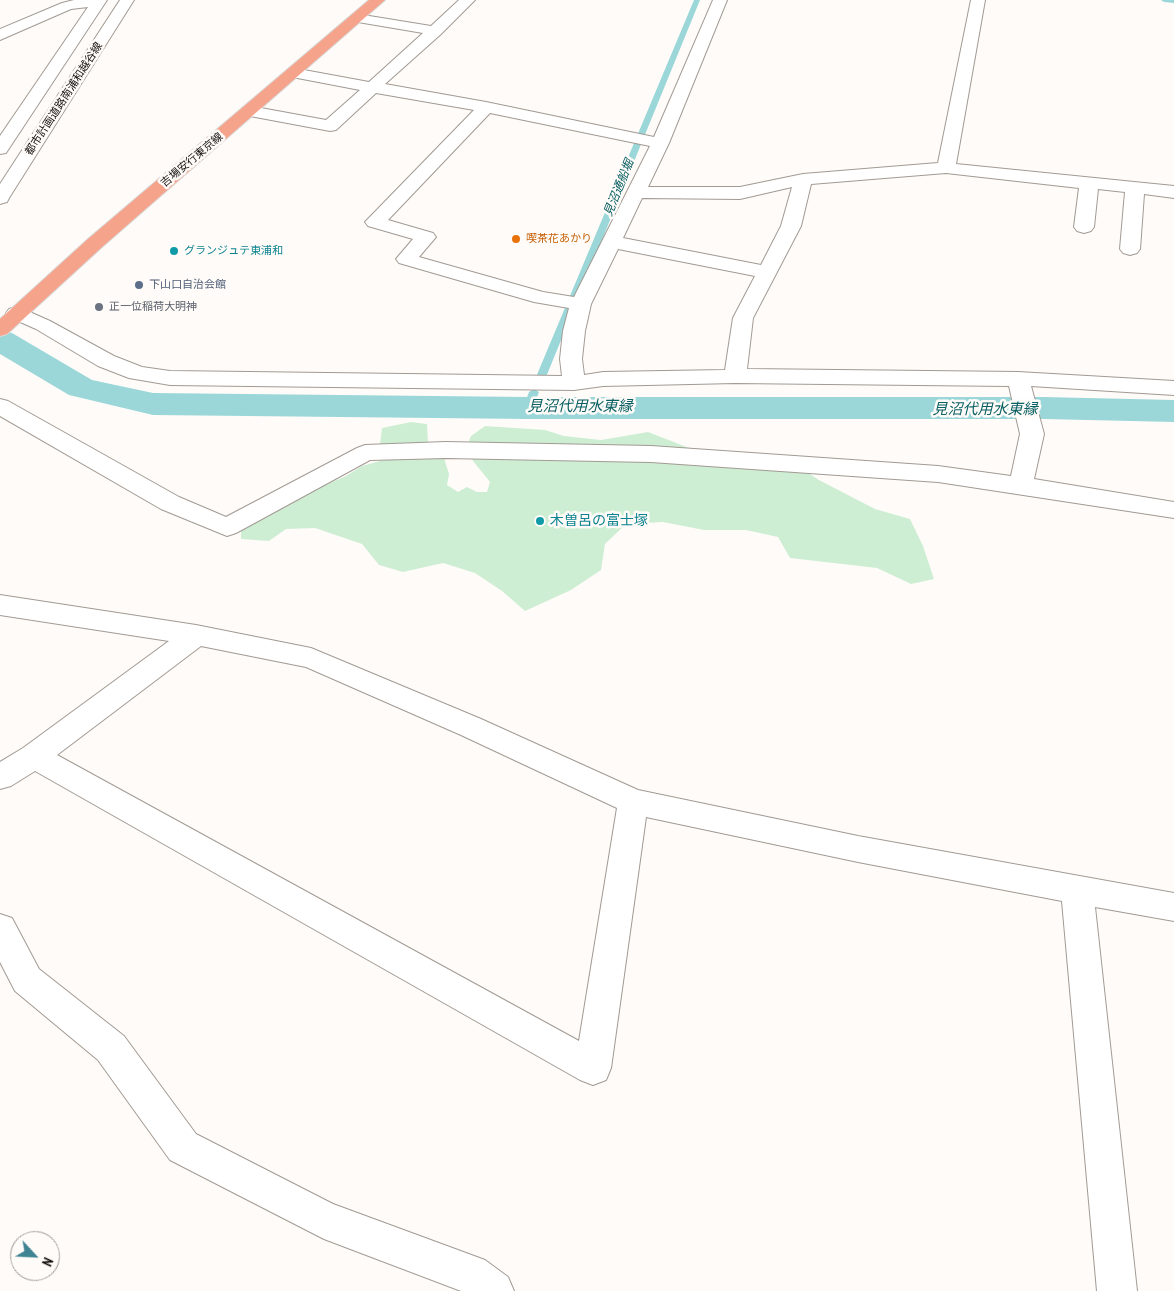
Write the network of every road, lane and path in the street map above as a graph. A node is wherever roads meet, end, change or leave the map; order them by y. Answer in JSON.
{"nodes":[{"id":1,"x":127,"y":0,"type":"edge"},
{"id":2,"x":378,"y":0,"type":"edge"},
{"id":3,"x":468,"y":0,"type":"edge"},
{"id":4,"x":720,"y":0,"type":"edge"},
{"id":5,"x":978,"y":0,"type":"edge"},
{"id":6,"x":100,"y":1,"type":"edge"},
{"id":7,"x":357,"y":18,"type":"junction"},
{"id":8,"x":436,"y":31,"type":"junction"},
{"id":9,"x":0,"y":35,"type":"edge"},
{"id":10,"x":293,"y":73,"type":"junction"},
{"id":11,"x":375,"y":86,"type":"junction"},
{"id":12,"x":486,"y":107,"type":"junction"},
{"id":13,"x":250,"y":111,"type":"junction"},
{"id":14,"x":660,"y":143,"type":"junction"},
{"id":15,"x":0,"y":149,"type":"edge"},
{"id":16,"x":946,"y":168,"type":"junction"},
{"id":17,"x":803,"y":179,"type":"junction"},
{"id":18,"x":1089,"y":184,"type":"junction"},
{"id":19,"x":1136,"y":188,"type":"junction"},
{"id":20,"x":636,"y":192,"type":"junction"},
{"id":21,"x":1174,"y":192,"type":"edge"},
{"id":22,"x":0,"y":198,"type":"edge"},
{"id":23,"x":1084,"y":227,"type":"dead end"},
{"id":24,"x":612,"y":242,"type":"junction"},
{"id":25,"x":1130,"y":248,"type":"dead end"},
{"id":26,"x":766,"y":272,"type":"junction"},
{"id":27,"x":581,"y":304,"type":"junction"},
{"id":28,"x":8,"y":322,"type":"edge"},
{"id":29,"x":735,"y":376,"type":"junction"},
{"id":30,"x":574,"y":384,"type":"junction"},
{"id":31,"x":1019,"y":386,"type":"junction"},
{"id":32,"x":1174,"y":388,"type":"edge"},
{"id":33,"x":0,"y":406,"type":"edge"},
{"id":34,"x":1021,"y":485,"type":"junction"},
{"id":35,"x":1174,"y":510,"type":"edge"},
{"id":36,"x":0,"y":605,"type":"edge"},
{"id":37,"x":196,"y":635,"type":"junction"},
{"id":38,"x":34,"y":756,"type":"junction"},
{"id":39,"x":0,"y":777,"type":"edge"},
{"id":40,"x":633,"y":802,"type":"junction"},
{"id":41,"x":1077,"y":889,"type":"junction"},
{"id":42,"x":1174,"y":907,"type":"edge"},
{"id":43,"x":0,"y":929,"type":"edge"},
{"id":44,"x":494,"y":1291,"type":"edge"},
{"id":45,"x":1116,"y":1291,"type":"edge"}],
"edges":[{"from":1,"to":22,"type":"street","name":"都市計画道路南浦和越谷線"},
{"from":2,"to":7,"type":"main road","name":"吉場安行東京線"},
{"from":3,"to":8,"type":"street"},
{"from":4,"to":14,"type":"street"},
{"from":5,"to":16,"type":"street"},
{"from":6,"to":9,"type":"street"},
{"from":6,"to":15,"type":"street","name":"都市計画道路南浦和越谷線"},
{"from":7,"to":8,"type":"street"},
{"from":7,"to":10,"type":"main road","name":"吉場安行東京線"},
{"from":8,"to":11,"type":"street"},
{"from":10,"to":11,"type":"street"},
{"from":10,"to":13,"type":"main road","name":"吉場安行東京線"},
{"from":11,"to":12,"type":"street"},
{"from":11,"to":13,"type":"street"},
{"from":12,"to":14,"type":"street"},
{"from":12,"to":27,"type":"street"},
{"from":13,"to":28,"type":"main road","name":"吉場安行東京線"},
{"from":14,"to":20,"type":"street"},
{"from":16,"to":17,"type":"street"},
{"from":16,"to":18,"type":"street"},
{"from":17,"to":20,"type":"street"},
{"from":17,"to":26,"type":"street"},
{"from":18,"to":19,"type":"street"},
{"from":18,"to":23,"type":"street"},
{"from":19,"to":21,"type":"street"},
{"from":19,"to":25,"type":"street"},
{"from":20,"to":24,"type":"street"},
{"from":24,"to":26,"type":"street"},
{"from":24,"to":27,"type":"street"},
{"from":26,"to":29,"type":"street"},
{"from":27,"to":30,"type":"street"},
{"from":28,"to":30,"type":"street"},
{"from":29,"to":30,"type":"street"},
{"from":29,"to":31,"type":"street"},
{"from":31,"to":32,"type":"street"},
{"from":31,"to":34,"type":"street"},
{"from":33,"to":34,"type":"street"},
{"from":34,"to":35,"type":"street"},
{"from":36,"to":37,"type":"street"},
{"from":37,"to":38,"type":"street"},
{"from":37,"to":40,"type":"street"},
{"from":38,"to":39,"type":"street"},
{"from":38,"to":40,"type":"street"},
{"from":40,"to":41,"type":"street"},
{"from":41,"to":42,"type":"street"},
{"from":41,"to":45,"type":"street"},
{"from":43,"to":44,"type":"street"}]}
